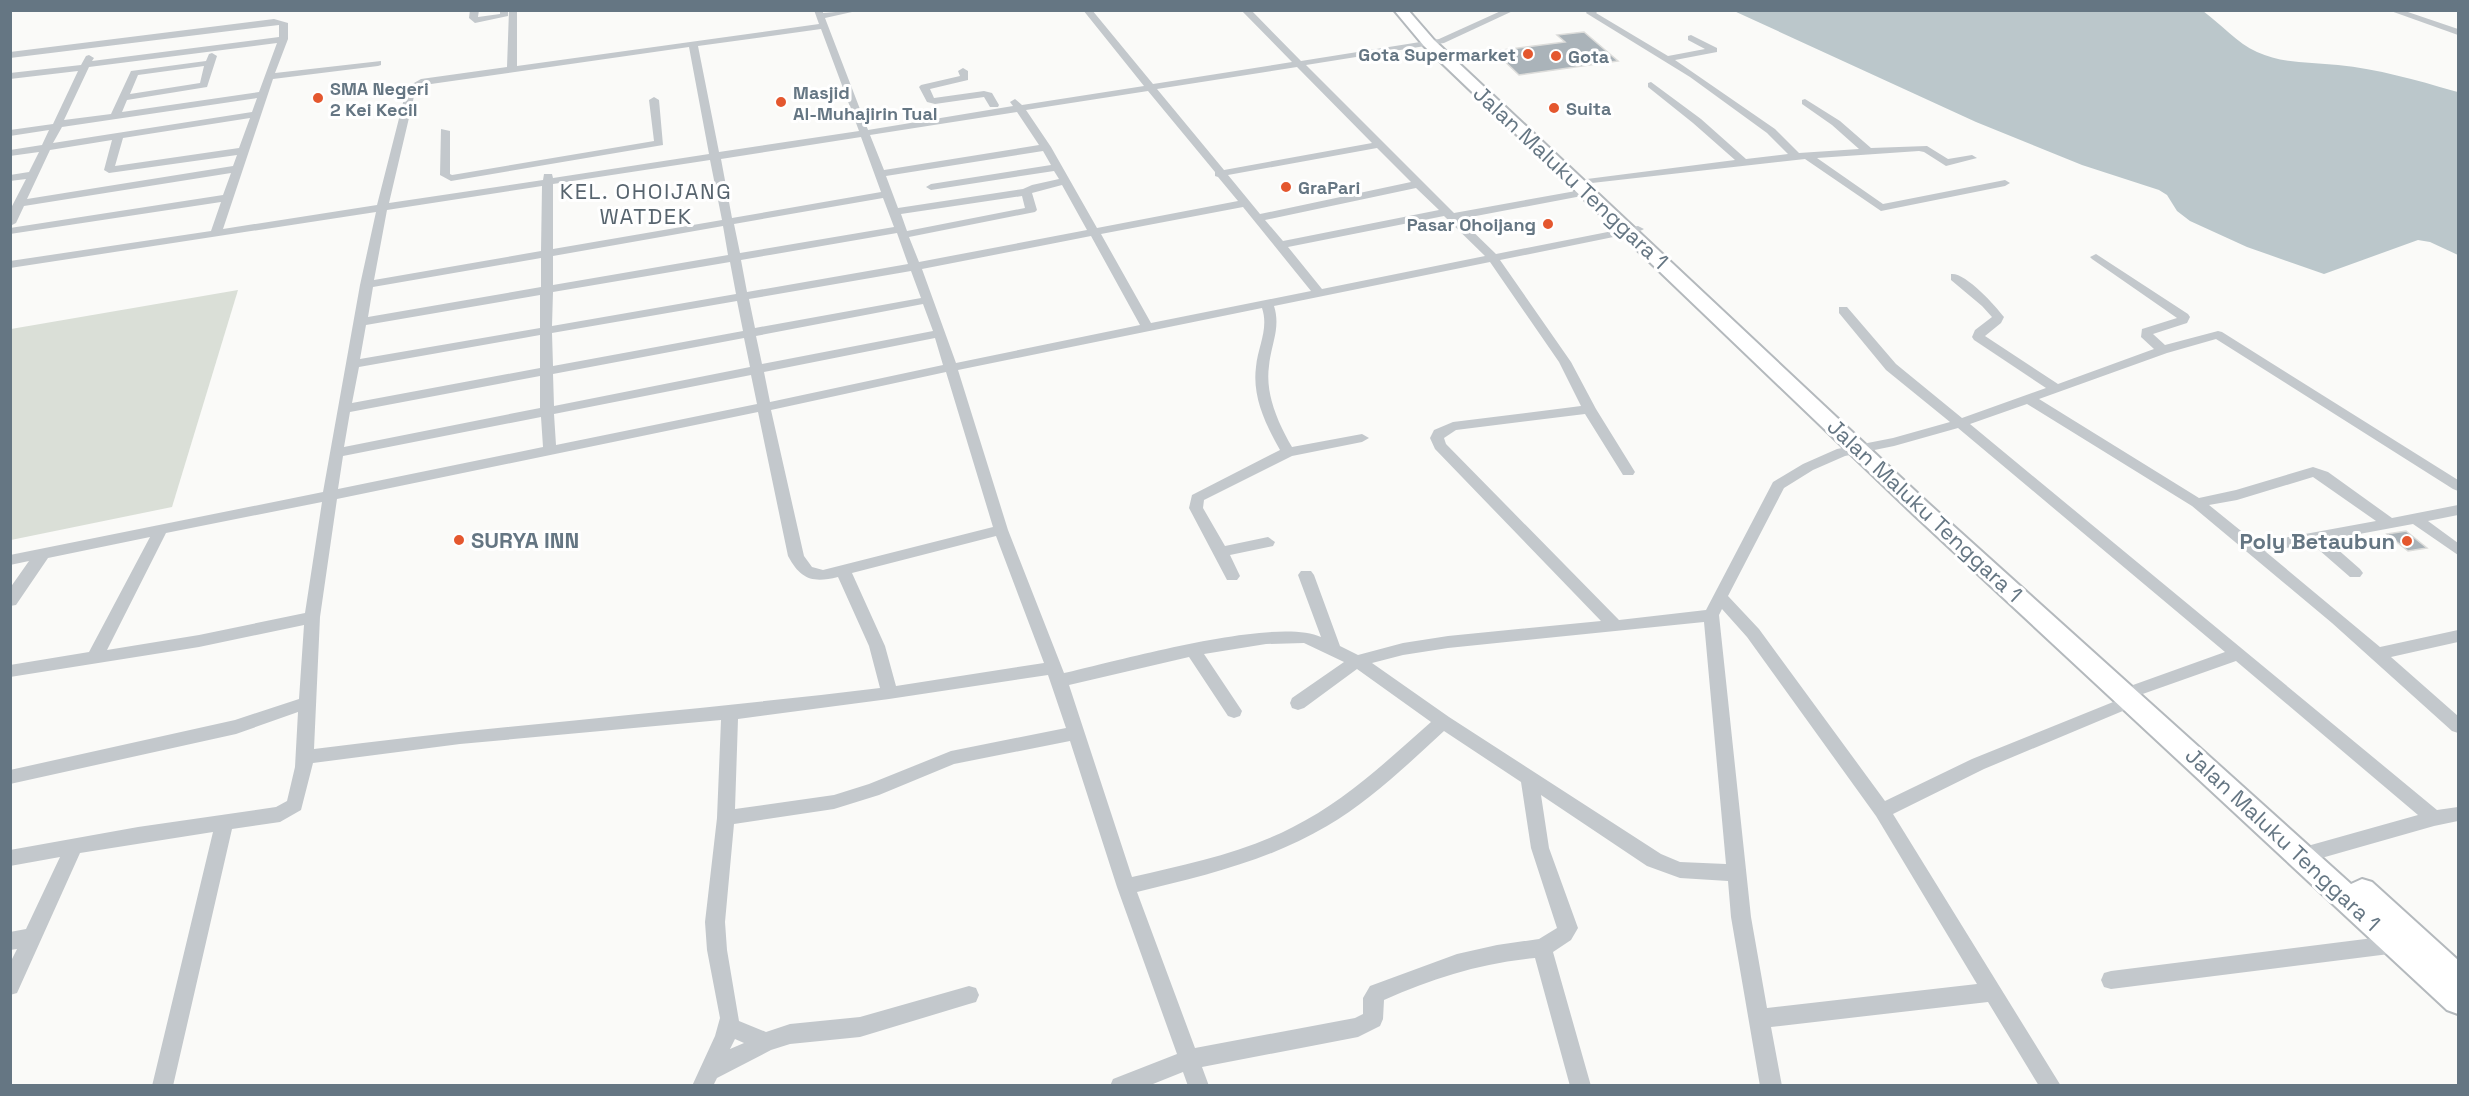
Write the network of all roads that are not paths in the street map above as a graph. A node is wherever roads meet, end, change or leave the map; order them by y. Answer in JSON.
{"nodes":[{"id":1,"x":475,"y":10,"type":"edge"},
{"id":2,"x":504,"y":10,"type":"edge"},
{"id":3,"x":513,"y":10,"type":"edge"},
{"id":4,"x":857,"y":10,"type":"edge"},
{"id":5,"x":1087,"y":10,"type":"edge"},
{"id":6,"x":1245,"y":10,"type":"edge"},
{"id":7,"x":1400,"y":10,"type":"edge"},
{"id":8,"x":1409,"y":10,"type":"edge"},
{"id":9,"x":1511,"y":10,"type":"edge"},
{"id":10,"x":1595,"y":10,"type":"edge"},
{"id":11,"x":2392,"y":10,"type":"edge"},
{"id":12,"x":820,"y":17,"type":"edge"},
{"id":13,"x":2458,"y":32,"type":"edge"},
{"id":14,"x":1691,"y":38,"type":"dead end"},
{"id":15,"x":283,"y":39,"type":"junction"},
{"id":16,"x":1436,"y":39,"type":"junction"},
{"id":17,"x":96,"y":44,"type":"junction"},
{"id":18,"x":693,"y":45,"type":"junction"},
{"id":19,"x":216,"y":48,"type":"junction"},
{"id":20,"x":10,"y":55,"type":"edge"},
{"id":21,"x":1667,"y":59,"type":"junction"},
{"id":22,"x":1296,"y":62,"type":"junction"},
{"id":23,"x":210,"y":63,"type":"junction"},
{"id":24,"x":378,"y":63,"type":"dead end"},
{"id":25,"x":86,"y":66,"type":"junction"},
{"id":26,"x":512,"y":70,"type":"junction"},
{"id":27,"x":963,"y":71,"type":"dead end"},
{"id":28,"x":10,"y":76,"type":"edge"},
{"id":29,"x":270,"y":77,"type":"junction"},
{"id":30,"x":1149,"y":85,"type":"junction"},
{"id":31,"x":1651,"y":85,"type":"dead end"},
{"id":32,"x":264,"y":94,"type":"junction"},
{"id":33,"x":123,"y":98,"type":"junction"},
{"id":34,"x":654,"y":100,"type":"dead end"},
{"id":35,"x":1805,"y":102,"type":"dead end"},
{"id":36,"x":994,"y":105,"type":"junction"},
{"id":37,"x":1017,"y":105,"type":"junction"},
{"id":38,"x":256,"y":114,"type":"junction"},
{"id":39,"x":115,"y":116,"type":"junction"},
{"id":40,"x":57,"y":125,"type":"junction"},
{"id":41,"x":864,"y":129,"type":"junction"},
{"id":42,"x":445,"y":131,"type":"dead end"},
{"id":43,"x":10,"y":134,"type":"edge"},
{"id":44,"x":119,"y":135,"type":"junction"},
{"id":45,"x":1377,"y":145,"type":"junction"},
{"id":46,"x":48,"y":147,"type":"junction"},
{"id":47,"x":1046,"y":147,"type":"junction"},
{"id":48,"x":243,"y":151,"type":"junction"},
{"id":49,"x":715,"y":152,"type":"junction"},
{"id":50,"x":1869,"y":152,"type":"junction"},
{"id":51,"x":10,"y":153,"type":"edge"},
{"id":52,"x":1802,"y":156,"type":"junction"},
{"id":53,"x":1972,"y":158,"type":"dead end"},
{"id":54,"x":1743,"y":162,"type":"junction"},
{"id":55,"x":515,"y":167,"type":"junction"},
{"id":56,"x":1057,"y":167,"type":"junction"},
{"id":57,"x":237,"y":170,"type":"junction"},
{"id":58,"x":34,"y":174,"type":"junction"},
{"id":59,"x":880,"y":174,"type":"junction"},
{"id":60,"x":1219,"y":174,"type":"junction"},
{"id":61,"x":10,"y":178,"type":"edge"},
{"id":62,"x":548,"y":179,"type":"junction"},
{"id":63,"x":514,"y":181,"type":"junction"},
{"id":64,"x":1065,"y":181,"type":"junction"},
{"id":65,"x":2005,"y":183,"type":"dead end"},
{"id":66,"x":1418,"y":184,"type":"junction"},
{"id":67,"x":931,"y":187,"type":"dead end"},
{"id":68,"x":1587,"y":187,"type":"junction"},
{"id":69,"x":1026,"y":192,"type":"junction"},
{"id":70,"x":887,"y":194,"type":"junction"},
{"id":71,"x":228,"y":198,"type":"junction"},
{"id":72,"x":20,"y":203,"type":"junction"},
{"id":73,"x":1245,"y":203,"type":"junction"},
{"id":74,"x":383,"y":205,"type":"junction"},
{"id":75,"x":893,"y":212,"type":"junction"},
{"id":76,"x":1448,"y":214,"type":"junction"},
{"id":77,"x":1256,"y":218,"type":"junction"},
{"id":78,"x":10,"y":223,"type":"edge"},
{"id":79,"x":727,"y":223,"type":"junction"},
{"id":80,"x":217,"y":230,"type":"junction"},
{"id":81,"x":1633,"y":230,"type":"junction"},
{"id":82,"x":10,"y":231,"type":"edge"},
{"id":83,"x":901,"y":232,"type":"junction"},
{"id":84,"x":1096,"y":233,"type":"junction"},
{"id":85,"x":1280,"y":245,"type":"junction"},
{"id":86,"x":547,"y":254,"type":"junction"},
{"id":87,"x":2096,"y":257,"type":"dead end"},
{"id":88,"x":735,"y":258,"type":"junction"},
{"id":89,"x":1493,"y":258,"type":"junction"},
{"id":90,"x":10,"y":259,"type":"edge"},
{"id":91,"x":10,"y":265,"type":"edge"},
{"id":92,"x":914,"y":267,"type":"junction"},
{"id":93,"x":1955,"y":277,"type":"dead end"},
{"id":94,"x":366,"y":285,"type":"junction"},
{"id":95,"x":546,"y":290,"type":"junction"},
{"id":96,"x":1320,"y":294,"type":"junction"},
{"id":97,"x":742,"y":296,"type":"junction"},
{"id":98,"x":927,"y":300,"type":"junction"},
{"id":99,"x":1267,"y":304,"type":"junction"},
{"id":100,"x":1843,"y":310,"type":"dead end"},
{"id":101,"x":360,"y":322,"type":"junction"},
{"id":102,"x":1148,"y":328,"type":"junction"},
{"id":103,"x":546,"y":330,"type":"junction"},
{"id":104,"x":940,"y":333,"type":"junction"},
{"id":105,"x":751,"y":334,"type":"junction"},
{"id":106,"x":2163,"y":350,"type":"junction"},
{"id":107,"x":352,"y":364,"type":"junction"},
{"id":108,"x":951,"y":368,"type":"junction"},
{"id":109,"x":548,"y":371,"type":"junction"},
{"id":110,"x":758,"y":371,"type":"junction"},
{"id":111,"x":2058,"y":389,"type":"junction"},
{"id":112,"x":2029,"y":399,"type":"junction"},
{"id":113,"x":764,"y":407,"type":"junction"},
{"id":114,"x":344,"y":409,"type":"junction"},
{"id":115,"x":1589,"y":409,"type":"junction"},
{"id":116,"x":547,"y":412,"type":"junction"},
{"id":117,"x":1961,"y":423,"type":"junction"},
{"id":118,"x":1362,"y":438,"type":"dead end"},
{"id":119,"x":1864,"y":447,"type":"junction"},
{"id":120,"x":550,"y":451,"type":"junction"},
{"id":121,"x":1288,"y":452,"type":"junction"},
{"id":122,"x":336,"y":453,"type":"junction"},
{"id":123,"x":1628,"y":472,"type":"dead end"},
{"id":124,"x":2458,"y":486,"type":"edge"},
{"id":125,"x":331,"y":494,"type":"junction"},
{"id":126,"x":2197,"y":503,"type":"junction"},
{"id":127,"x":2458,"y":510,"type":"edge"},
{"id":128,"x":2415,"y":518,"type":"junction"},
{"id":129,"x":2389,"y":523,"type":"junction"},
{"id":130,"x":161,"y":529,"type":"junction"},
{"id":131,"x":1001,"y":530,"type":"junction"},
{"id":132,"x":2315,"y":538,"type":"junction"},
{"id":133,"x":1268,"y":542,"type":"dead end"},
{"id":134,"x":2254,"y":549,"type":"junction"},
{"id":135,"x":2458,"y":550,"type":"edge"},
{"id":136,"x":1221,"y":552,"type":"junction"},
{"id":137,"x":43,"y":553,"type":"junction"},
{"id":138,"x":10,"y":560,"type":"edge"},
{"id":139,"x":843,"y":571,"type":"junction"},
{"id":140,"x":2355,"y":573,"type":"dead end"},
{"id":141,"x":1306,"y":575,"type":"dead end"},
{"id":142,"x":1232,"y":576,"type":"dead end"},
{"id":143,"x":1721,"y":598,"type":"junction"},
{"id":144,"x":10,"y":602,"type":"edge"},
{"id":145,"x":1711,"y":615,"type":"junction"},
{"id":146,"x":312,"y":617,"type":"junction"},
{"id":147,"x":1615,"y":626,"type":"junction"},
{"id":148,"x":2458,"y":636,"type":"edge"},
{"id":149,"x":1333,"y":649,"type":"junction"},
{"id":150,"x":1192,"y":650,"type":"junction"},
{"id":151,"x":2237,"y":654,"type":"junction"},
{"id":152,"x":2378,"y":654,"type":"junction"},
{"id":153,"x":94,"y":659,"type":"junction"},
{"id":154,"x":1357,"y":661,"type":"junction"},
{"id":155,"x":10,"y":671,"type":"edge"},
{"id":156,"x":1057,"y":675,"type":"junction"},
{"id":157,"x":889,"y":693,"type":"junction"},
{"id":158,"x":2135,"y":695,"type":"junction"},
{"id":159,"x":309,"y":702,"type":"junction"},
{"id":160,"x":1298,"y":703,"type":"dead end"},
{"id":161,"x":1234,"y":711,"type":"dead end"},
{"id":162,"x":730,"y":713,"type":"junction"},
{"id":163,"x":1443,"y":722,"type":"junction"},
{"id":164,"x":2458,"y":726,"type":"edge"},
{"id":165,"x":1076,"y":733,"type":"junction"},
{"id":166,"x":306,"y":757,"type":"junction"},
{"id":167,"x":10,"y":777,"type":"edge"},
{"id":168,"x":1529,"y":777,"type":"junction"},
{"id":169,"x":1882,"y":811,"type":"junction"},
{"id":170,"x":2458,"y":814,"type":"edge"},
{"id":171,"x":726,"y":818,"type":"junction"},
{"id":172,"x":2434,"y":818,"type":"junction"},
{"id":173,"x":224,"y":823,"type":"junction"},
{"id":174,"x":74,"y":847,"type":"junction"},
{"id":175,"x":2318,"y":851,"type":"junction"},
{"id":176,"x":10,"y":858,"type":"edge"},
{"id":177,"x":1736,"y":873,"type":"junction"},
{"id":178,"x":1126,"y":887,"type":"junction"},
{"id":179,"x":33,"y":937,"type":"junction"},
{"id":180,"x":10,"y":941,"type":"edge"},
{"id":181,"x":2397,"y":944,"type":"junction"},
{"id":182,"x":1542,"y":948,"type":"junction"},
{"id":183,"x":2458,"y":979,"type":"edge"},
{"id":184,"x":2111,"y":980,"type":"dead end"},
{"id":185,"x":10,"y":986,"type":"edge"},
{"id":186,"x":1992,"y":992,"type":"junction"},
{"id":187,"x":969,"y":995,"type":"dead end"},
{"id":188,"x":2458,"y":1000,"type":"edge"},
{"id":189,"x":1758,"y":1019,"type":"junction"},
{"id":190,"x":728,"y":1026,"type":"junction"},
{"id":191,"x":766,"y":1042,"type":"junction"},
{"id":192,"x":1190,"y":1059,"type":"junction"},
{"id":193,"x":707,"y":1078,"type":"edge"},
{"id":194,"x":162,"y":1086,"type":"edge"},
{"id":195,"x":1120,"y":1086,"type":"edge"},
{"id":196,"x":1199,"y":1086,"type":"edge"},
{"id":197,"x":1581,"y":1086,"type":"edge"},
{"id":198,"x":1771,"y":1086,"type":"edge"},
{"id":199,"x":2051,"y":1086,"type":"edge"}],
"edges":[{"from":1,"to":2,"type":"street"},
{"from":3,"to":26,"type":"street"},
{"from":4,"to":12,"type":"street"},
{"from":5,"to":30,"type":"street"},
{"from":6,"to":22,"type":"street"},
{"from":7,"to":16,"type":"highway","name":"Jalan Maluku Tenggara 1"},
{"from":8,"to":16,"type":"highway","name":"Jalan Maluku Tenggara 1"},
{"from":9,"to":16,"type":"street"},
{"from":10,"to":21,"type":"street"},
{"from":11,"to":13,"type":"street"},
{"from":12,"to":18,"type":"street"},
{"from":12,"to":41,"type":"street"},
{"from":14,"to":21,"type":"street"},
{"from":15,"to":17,"type":"street"},
{"from":15,"to":19,"type":"street"},
{"from":15,"to":29,"type":"street"},
{"from":16,"to":22,"type":"street"},
{"from":16,"to":68,"type":"highway","name":"Jalan Maluku Tenggara 1"},
{"from":17,"to":20,"type":"street"},
{"from":17,"to":25,"type":"street"},
{"from":18,"to":26,"type":"street"},
{"from":18,"to":49,"type":"street"},
{"from":19,"to":23,"type":"street"},
{"from":19,"to":25,"type":"street"},
{"from":21,"to":52,"type":"street"},
{"from":22,"to":30,"type":"street"},
{"from":22,"to":45,"type":"street"},
{"from":23,"to":33,"type":"street"},
{"from":23,"to":33,"type":"street"},
{"from":24,"to":29,"type":"street"},
{"from":25,"to":28,"type":"street"},
{"from":25,"to":40,"type":"street"},
{"from":26,"to":74,"type":"street"},
{"from":27,"to":36,"type":"street"},
{"from":29,"to":32,"type":"street"},
{"from":30,"to":37,"type":"street"},
{"from":30,"to":60,"type":"street"},
{"from":31,"to":54,"type":"street"},
{"from":32,"to":38,"type":"street"},
{"from":32,"to":39,"type":"street"},
{"from":33,"to":39,"type":"street"},
{"from":34,"to":55,"type":"street"},
{"from":35,"to":50,"type":"street"},
{"from":36,"to":37,"type":"street"},
{"from":36,"to":41,"type":"street"},
{"from":37,"to":41,"type":"street"},
{"from":37,"to":47,"type":"street"},
{"from":38,"to":44,"type":"street"},
{"from":38,"to":48,"type":"street"},
{"from":39,"to":40,"type":"street"},
{"from":40,"to":43,"type":"street"},
{"from":40,"to":46,"type":"street"},
{"from":41,"to":49,"type":"street"},
{"from":41,"to":59,"type":"street"},
{"from":42,"to":55,"type":"street"},
{"from":44,"to":46,"type":"street"},
{"from":44,"to":48,"type":"street"},
{"from":45,"to":60,"type":"street"},
{"from":45,"to":66,"type":"street"},
{"from":46,"to":51,"type":"street"},
{"from":46,"to":58,"type":"street"},
{"from":47,"to":56,"type":"street"},
{"from":47,"to":59,"type":"street"},
{"from":48,"to":57,"type":"street"},
{"from":49,"to":62,"type":"street"},
{"from":49,"to":79,"type":"street"},
{"from":50,"to":52,"type":"street"},
{"from":50,"to":53,"type":"street"},
{"from":52,"to":54,"type":"street"},
{"from":52,"to":65,"type":"street"},
{"from":54,"to":68,"type":"street"},
{"from":55,"to":63,"type":"street"},
{"from":56,"to":64,"type":"street"},
{"from":56,"to":67,"type":"street"},
{"from":57,"to":71,"type":"street"},
{"from":57,"to":72,"type":"street"},
{"from":58,"to":61,"type":"street"},
{"from":58,"to":72,"type":"street"},
{"from":59,"to":70,"type":"street"},
{"from":60,"to":73,"type":"street"},
{"from":62,"to":63,"type":"street"},
{"from":62,"to":74,"type":"street"},
{"from":62,"to":86,"type":"street"},
{"from":63,"to":74,"type":"street"},
{"from":64,"to":69,"type":"street"},
{"from":64,"to":84,"type":"street"},
{"from":66,"to":76,"type":"street"},
{"from":66,"to":77,"type":"street"},
{"from":68,"to":76,"type":"street"},
{"from":68,"to":81,"type":"highway","name":"Jalan Maluku Tenggara 1"},
{"from":69,"to":75,"type":"street"},
{"from":69,"to":83,"type":"street"},
{"from":70,"to":75,"type":"street"},
{"from":70,"to":79,"type":"street"},
{"from":71,"to":80,"type":"street"},
{"from":71,"to":82,"type":"street"},
{"from":72,"to":78,"type":"street"},
{"from":73,"to":77,"type":"street"},
{"from":73,"to":84,"type":"street"},
{"from":74,"to":80,"type":"street"},
{"from":74,"to":94,"type":"street"},
{"from":75,"to":83,"type":"street"},
{"from":76,"to":85,"type":"street"},
{"from":76,"to":89,"type":"street"},
{"from":77,"to":85,"type":"street"},
{"from":79,"to":86,"type":"street"},
{"from":79,"to":88,"type":"street"},
{"from":80,"to":90,"type":"street"},
{"from":80,"to":91,"type":"street"},
{"from":81,"to":89,"type":"street"},
{"from":81,"to":119,"type":"highway","name":"Jalan Maluku Tenggara 1"},
{"from":83,"to":88,"type":"street"},
{"from":83,"to":92,"type":"street"},
{"from":84,"to":92,"type":"street"},
{"from":84,"to":102,"type":"street"},
{"from":85,"to":96,"type":"street"},
{"from":86,"to":94,"type":"street"},
{"from":86,"to":95,"type":"street"},
{"from":87,"to":106,"type":"street"},
{"from":88,"to":95,"type":"street"},
{"from":88,"to":97,"type":"street"},
{"from":89,"to":96,"type":"street"},
{"from":89,"to":115,"type":"street"},
{"from":92,"to":97,"type":"street"},
{"from":92,"to":98,"type":"street"},
{"from":93,"to":111,"type":"street"},
{"from":94,"to":101,"type":"street"},
{"from":95,"to":101,"type":"street"},
{"from":95,"to":103,"type":"street"},
{"from":96,"to":99,"type":"street"},
{"from":97,"to":103,"type":"street"},
{"from":97,"to":105,"type":"street"},
{"from":98,"to":104,"type":"street"},
{"from":98,"to":105,"type":"street"},
{"from":99,"to":102,"type":"street"},
{"from":99,"to":121,"type":"street"},
{"from":100,"to":117,"type":"street"},
{"from":101,"to":107,"type":"street"},
{"from":102,"to":108,"type":"street"},
{"from":103,"to":107,"type":"street"},
{"from":103,"to":109,"type":"street"},
{"from":104,"to":108,"type":"street"},
{"from":104,"to":110,"type":"street"},
{"from":105,"to":109,"type":"street"},
{"from":105,"to":110,"type":"street"},
{"from":106,"to":111,"type":"street"},
{"from":106,"to":124,"type":"street"},
{"from":107,"to":114,"type":"street"},
{"from":108,"to":113,"type":"street"},
{"from":108,"to":131,"type":"street"},
{"from":109,"to":114,"type":"street"},
{"from":109,"to":116,"type":"street"},
{"from":110,"to":113,"type":"street"},
{"from":110,"to":116,"type":"street"},
{"from":111,"to":112,"type":"street"},
{"from":112,"to":117,"type":"street"},
{"from":112,"to":126,"type":"street"},
{"from":113,"to":120,"type":"street"},
{"from":113,"to":139,"type":"street"},
{"from":114,"to":122,"type":"street"},
{"from":115,"to":123,"type":"street"},
{"from":115,"to":147,"type":"street"},
{"from":116,"to":120,"type":"street"},
{"from":116,"to":122,"type":"street"},
{"from":117,"to":119,"type":"street"},
{"from":117,"to":151,"type":"street"},
{"from":118,"to":121,"type":"street"},
{"from":119,"to":143,"type":"street"},
{"from":119,"to":158,"type":"highway","name":"Jalan Maluku Tenggara 1"},
{"from":120,"to":125,"type":"street"},
{"from":121,"to":136,"type":"street"},
{"from":122,"to":125,"type":"street"},
{"from":125,"to":130,"type":"street"},
{"from":125,"to":146,"type":"street"},
{"from":126,"to":129,"type":"street"},
{"from":126,"to":134,"type":"street"},
{"from":127,"to":128,"type":"street"},
{"from":128,"to":129,"type":"street"},
{"from":128,"to":135,"type":"street"},
{"from":129,"to":132,"type":"street"},
{"from":130,"to":137,"type":"street"},
{"from":130,"to":153,"type":"street"},
{"from":131,"to":139,"type":"street"},
{"from":131,"to":156,"type":"street"},
{"from":132,"to":134,"type":"street"},
{"from":132,"to":140,"type":"street"},
{"from":133,"to":136,"type":"street"},
{"from":134,"to":152,"type":"street"},
{"from":136,"to":142,"type":"street"},
{"from":137,"to":138,"type":"street"},
{"from":137,"to":144,"type":"street"},
{"from":139,"to":157,"type":"street"},
{"from":141,"to":149,"type":"street"},
{"from":143,"to":145,"type":"street"},
{"from":143,"to":169,"type":"street"},
{"from":145,"to":147,"type":"street"},
{"from":145,"to":177,"type":"street"},
{"from":146,"to":153,"type":"street"},
{"from":146,"to":159,"type":"street"},
{"from":147,"to":154,"type":"street"},
{"from":148,"to":152,"type":"street"},
{"from":149,"to":150,"type":"street"},
{"from":149,"to":154,"type":"street"},
{"from":150,"to":156,"type":"street"},
{"from":150,"to":161,"type":"street"},
{"from":151,"to":158,"type":"street"},
{"from":151,"to":172,"type":"street"},
{"from":152,"to":164,"type":"street"},
{"from":153,"to":155,"type":"street"},
{"from":154,"to":160,"type":"street"},
{"from":154,"to":163,"type":"street"},
{"from":156,"to":157,"type":"street"},
{"from":156,"to":165,"type":"street"},
{"from":157,"to":162,"type":"street"},
{"from":158,"to":169,"type":"street"},
{"from":158,"to":175,"type":"highway","name":"Jalan Maluku Tenggara 1"},
{"from":158,"to":181,"type":"highway","name":"Jalan Maluku Tenggara 1"},
{"from":159,"to":166,"type":"street"},
{"from":159,"to":167,"type":"street"},
{"from":162,"to":166,"type":"street"},
{"from":162,"to":171,"type":"street"},
{"from":163,"to":168,"type":"street"},
{"from":163,"to":178,"type":"street"},
{"from":165,"to":171,"type":"street"},
{"from":165,"to":178,"type":"street"},
{"from":166,"to":173,"type":"street"},
{"from":168,"to":177,"type":"street"},
{"from":168,"to":182,"type":"street"},
{"from":169,"to":186,"type":"street"},
{"from":170,"to":172,"type":"street"},
{"from":171,"to":190,"type":"street"},
{"from":172,"to":175,"type":"street"},
{"from":173,"to":174,"type":"street"},
{"from":173,"to":194,"type":"street"},
{"from":174,"to":176,"type":"street"},
{"from":174,"to":179,"type":"street"},
{"from":175,"to":183,"type":"highway","name":"Jalan Maluku Tenggara 1"},
{"from":177,"to":189,"type":"street"},
{"from":178,"to":192,"type":"street"},
{"from":179,"to":180,"type":"street"},
{"from":179,"to":185,"type":"street"},
{"from":181,"to":184,"type":"street"},
{"from":181,"to":188,"type":"highway","name":"Jalan Maluku Tenggara 1"},
{"from":182,"to":192,"type":"street"},
{"from":182,"to":197,"type":"street"},
{"from":186,"to":189,"type":"street"},
{"from":186,"to":199,"type":"street"},
{"from":187,"to":191,"type":"street"},
{"from":189,"to":198,"type":"street"},
{"from":190,"to":191,"type":"street"},
{"from":190,"to":193,"type":"street"},
{"from":191,"to":193,"type":"street"},
{"from":192,"to":195,"type":"street"},
{"from":192,"to":196,"type":"street"}]}
